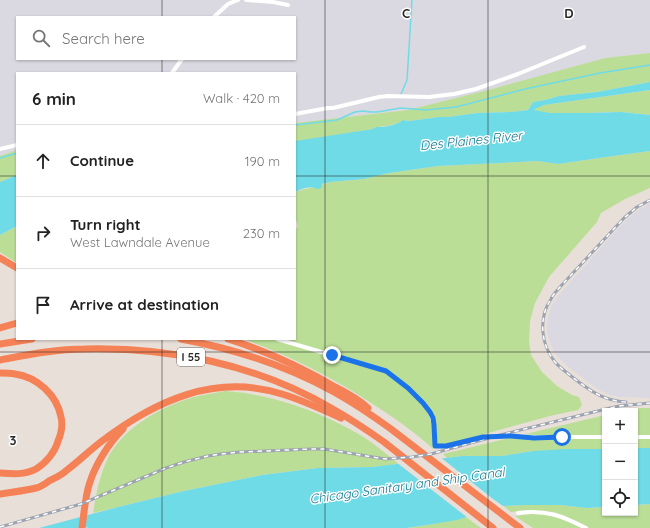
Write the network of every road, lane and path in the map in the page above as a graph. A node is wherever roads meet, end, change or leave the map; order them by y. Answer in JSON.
{"nodes":[{"id":1,"x":238,"y":0,"type":"edge"},
{"id":2,"x":246,"y":0,"type":"edge"},
{"id":3,"x":288,"y":5,"type":"dead end"},
{"id":4,"x":215,"y":16,"type":"edge"},
{"id":5,"x":584,"y":47,"type":"dead end"},
{"id":6,"x":181,"y":60,"type":"edge"},
{"id":7,"x":173,"y":72,"type":"edge"},
{"id":8,"x":296,"y":114,"type":"edge"},
{"id":9,"x":16,"y":145,"type":"edge"},
{"id":10,"x":0,"y":149,"type":"edge"},
{"id":11,"x":0,"y":258,"type":"edge"},
{"id":12,"x":16,"y":267,"type":"edge"},
{"id":13,"x":16,"y":323,"type":"edge"},
{"id":14,"x":0,"y":328,"type":"edge"},
{"id":15,"x":26,"y":340,"type":"edge"},
{"id":16,"x":186,"y":340,"type":"edge"},
{"id":17,"x":231,"y":340,"type":"edge"},
{"id":18,"x":280,"y":340,"type":"edge"},
{"id":19,"x":0,"y":344,"type":"edge"},
{"id":20,"x":0,"y":360,"type":"edge"},
{"id":21,"x":0,"y":373,"type":"edge"},
{"id":22,"x":153,"y":409,"type":"junction"},
{"id":23,"x":391,"y":428,"type":"junction"},
{"id":24,"x":367,"y":430,"type":"junction"},
{"id":25,"x":602,"y":437,"type":"edge"},
{"id":26,"x":638,"y":437,"type":"edge"},
{"id":27,"x":650,"y":437,"type":"edge"},
{"id":28,"x":0,"y":473,"type":"edge"},
{"id":29,"x":0,"y":494,"type":"edge"},
{"id":30,"x":518,"y":513,"type":"dead end"},
{"id":31,"x":82,"y":528,"type":"edge"},
{"id":32,"x":493,"y":528,"type":"edge"},
{"id":33,"x":520,"y":528,"type":"edge"},
{"id":34,"x":586,"y":528,"type":"edge"}],
"edges":[{"from":1,"to":4,"type":"street"},
{"from":2,"to":3,"type":"street"},
{"from":5,"to":8,"type":"street"},
{"from":6,"to":7,"type":"street"},
{"from":9,"to":10,"type":"street"},
{"from":11,"to":12,"type":"highway"},
{"from":13,"to":14,"type":"highway"},
{"from":15,"to":19,"type":"highway"},
{"from":16,"to":23,"type":"highway","number":"I 55"},
{"from":17,"to":23,"type":"highway"},
{"from":18,"to":25,"type":"street"},
{"from":20,"to":24,"type":"highway","number":"I 55"},
{"from":21,"to":28,"type":"highway"},
{"from":22,"to":24,"type":"highway"},
{"from":22,"to":29,"type":"highway"},
{"from":22,"to":31,"type":"highway"},
{"from":23,"to":33,"type":"highway","number":"I 55"},
{"from":24,"to":32,"type":"highway","number":"I 55"},
{"from":26,"to":27,"type":"street"},
{"from":30,"to":34,"type":"street"}]}
